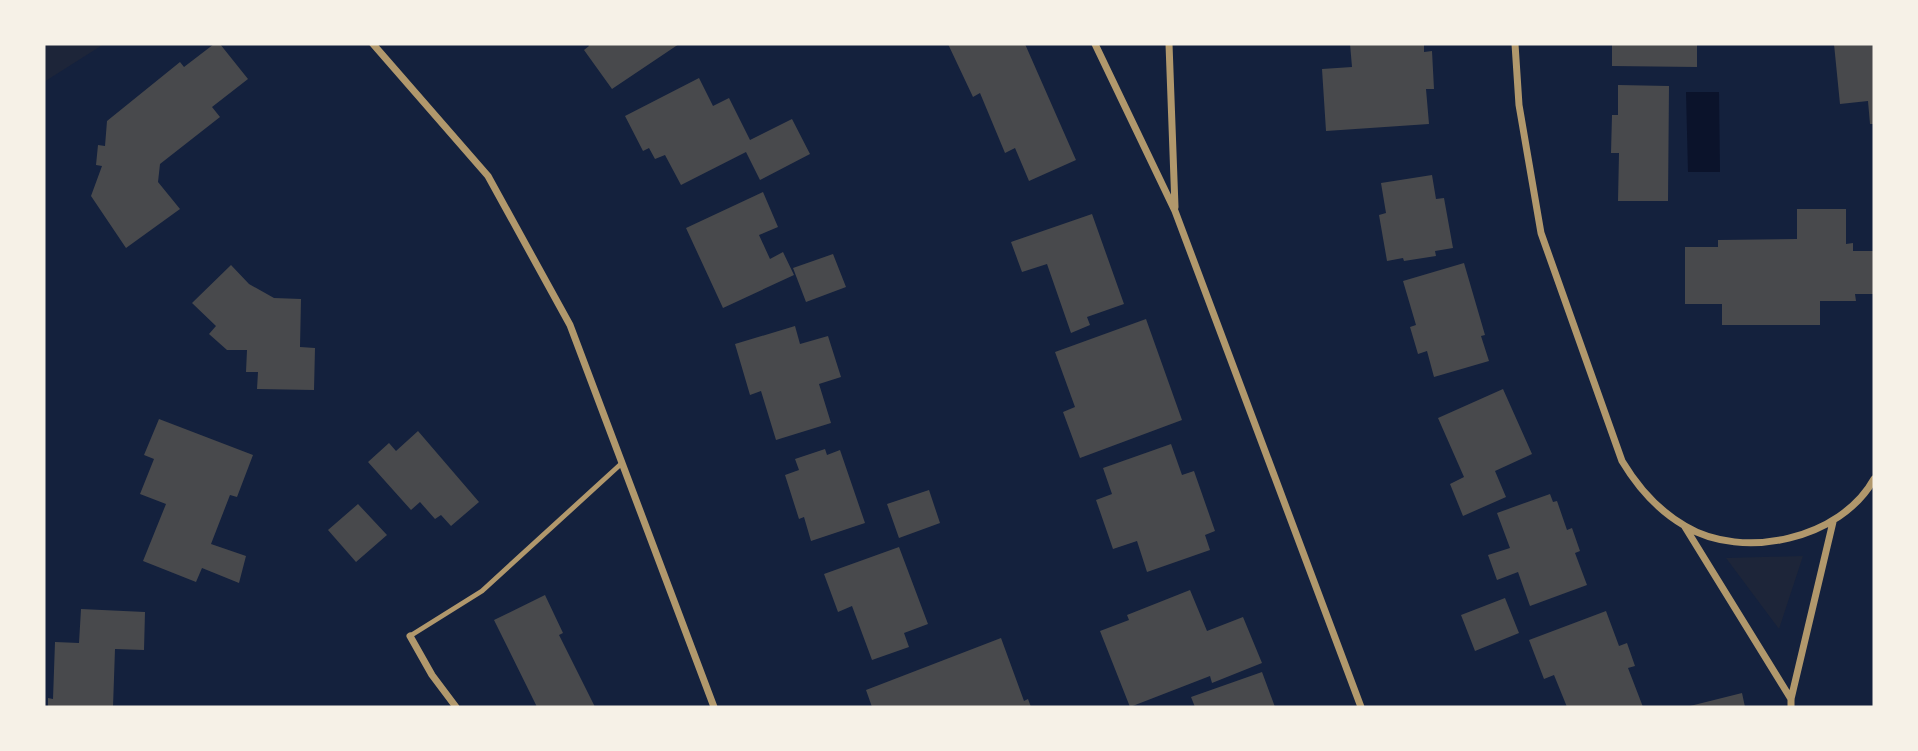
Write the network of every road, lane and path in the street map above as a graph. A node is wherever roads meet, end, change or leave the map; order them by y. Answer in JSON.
{"nodes":[{"id":1,"x":373,"y":44,"type":"edge"},
{"id":2,"x":1095,"y":44,"type":"edge"},
{"id":3,"x":1169,"y":44,"type":"edge"},
{"id":4,"x":1515,"y":44,"type":"edge"},
{"id":5,"x":1175,"y":211,"type":"junction"},
{"id":6,"x":621,"y":463,"type":"junction"},
{"id":7,"x":1874,"y":479,"type":"edge"},
{"id":8,"x":1833,"y":522,"type":"junction"},
{"id":9,"x":1685,"y":526,"type":"junction"},
{"id":10,"x":410,"y":636,"type":"joint"},
{"id":11,"x":1791,"y":703,"type":"edge"},
{"id":12,"x":456,"y":707,"type":"edge"},
{"id":13,"x":714,"y":707,"type":"edge"},
{"id":14,"x":1360,"y":707,"type":"edge"}],
"edges":[{"from":1,"to":6,"type":"street"},
{"from":2,"to":5,"type":"street"},
{"from":3,"to":5,"type":"street"},
{"from":4,"to":9,"type":"street"},
{"from":5,"to":14,"type":"street"},
{"from":6,"to":10,"type":"lane"},
{"from":6,"to":13,"type":"street"},
{"from":7,"to":8,"type":"street"},
{"from":8,"to":9,"type":"street"},
{"from":8,"to":11,"type":"street"},
{"from":9,"to":11,"type":"street"},
{"from":10,"to":12,"type":"street"}]}
